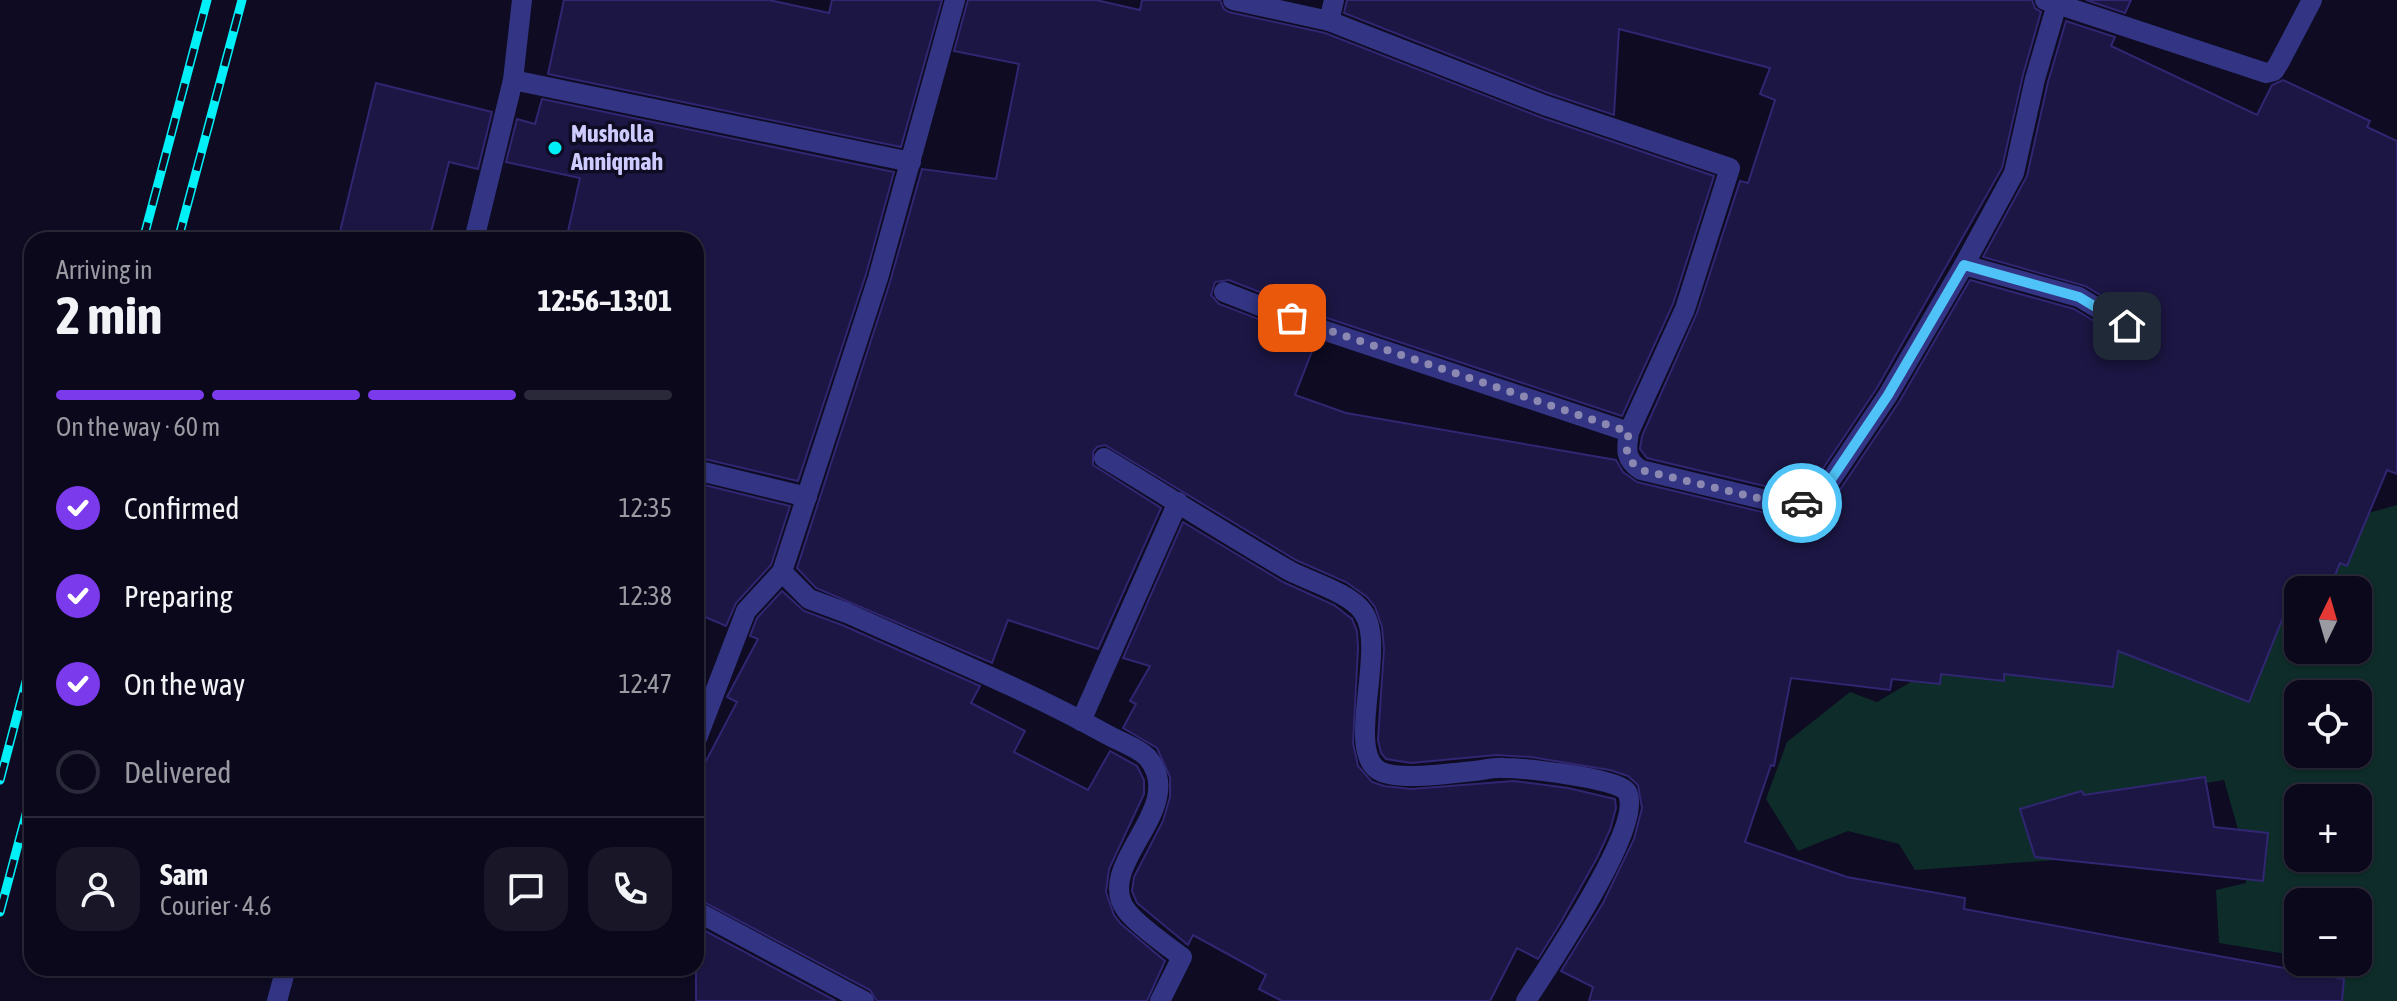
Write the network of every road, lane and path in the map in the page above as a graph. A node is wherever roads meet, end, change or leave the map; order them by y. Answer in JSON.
{"nodes":[{"id":1,"x":522,"y":0,"type":"edge"},
{"id":2,"x":955,"y":0,"type":"edge"},
{"id":3,"x":1233,"y":0,"type":"edge"},
{"id":4,"x":1334,"y":0,"type":"edge"},
{"id":5,"x":2312,"y":0,"type":"edge"},
{"id":6,"x":2051,"y":2,"type":"edge"},
{"id":7,"x":1329,"y":21,"type":"junction"},
{"id":8,"x":513,"y":80,"type":"junction"},
{"id":9,"x":911,"y":162,"type":"junction"},
{"id":10,"x":476,"y":232,"type":"edge"},
{"id":11,"x":1964,"y":265,"type":"junction"},
{"id":12,"x":1224,"y":292,"type":"dead end"},
{"id":13,"x":2127,"y":326,"type":"dead end"},
{"id":14,"x":1629,"y":432,"type":"junction"},
{"id":15,"x":1104,"y":458,"type":"dead end"},
{"id":16,"x":704,"y":472,"type":"edge"},
{"id":17,"x":807,"y":497,"type":"junction"},
{"id":18,"x":1178,"y":502,"type":"junction"},
{"id":19,"x":782,"y":572,"type":"junction"},
{"id":20,"x":704,"y":720,"type":"edge"},
{"id":21,"x":1081,"y":721,"type":"junction"},
{"id":22,"x":704,"y":915,"type":"edge"},
{"id":23,"x":284,"y":976,"type":"edge"},
{"id":24,"x":277,"y":1001,"type":"edge"},
{"id":25,"x":864,"y":1001,"type":"edge"},
{"id":26,"x":1160,"y":1001,"type":"edge"},
{"id":27,"x":1526,"y":1001,"type":"edge"}],
"edges":[{"from":1,"to":8,"type":"street"},
{"from":2,"to":9,"type":"street"},
{"from":3,"to":7,"type":"street"},
{"from":4,"to":7,"type":"street"},
{"from":5,"to":6,"type":"street"},
{"from":6,"to":11,"type":"street"},
{"from":7,"to":14,"type":"street"},
{"from":8,"to":9,"type":"street"},
{"from":8,"to":10,"type":"street"},
{"from":9,"to":17,"type":"street"},
{"from":11,"to":13,"type":"street"},
{"from":11,"to":14,"type":"street"},
{"from":12,"to":14,"type":"street"},
{"from":15,"to":18,"type":"street"},
{"from":16,"to":17,"type":"street"},
{"from":17,"to":19,"type":"street"},
{"from":18,"to":21,"type":"street"},
{"from":18,"to":27,"type":"street"},
{"from":19,"to":20,"type":"street"},
{"from":19,"to":21,"type":"street"},
{"from":21,"to":26,"type":"street"},
{"from":22,"to":25,"type":"street"},
{"from":23,"to":24,"type":"street"}]}
